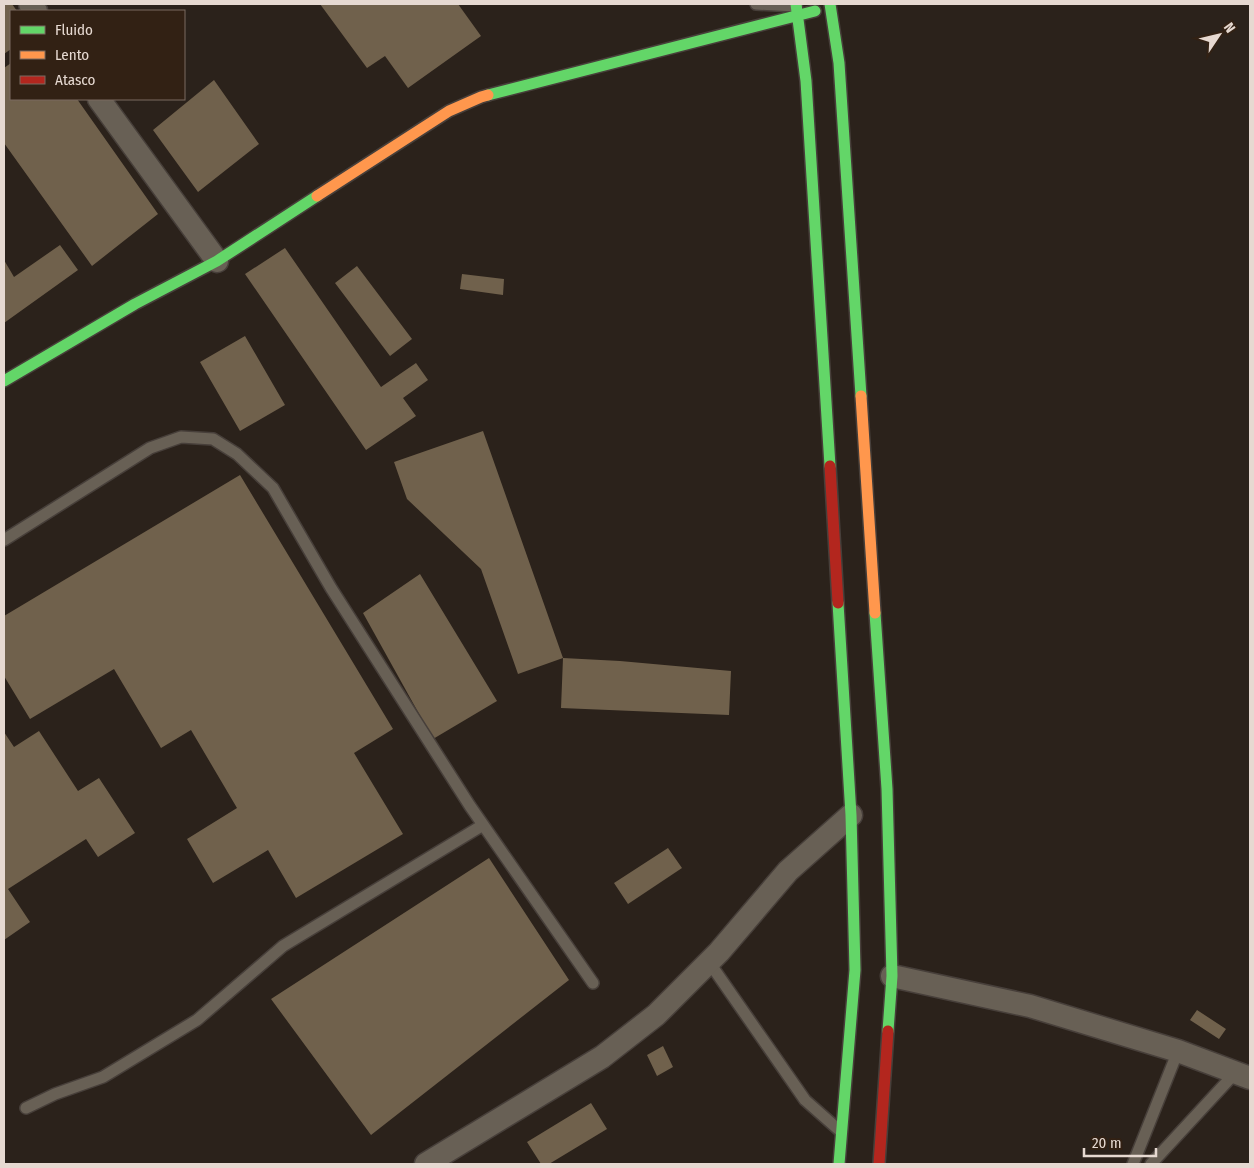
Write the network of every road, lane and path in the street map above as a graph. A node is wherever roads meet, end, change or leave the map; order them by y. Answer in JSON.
{"nodes":[{"id":1,"x":756,"y":4,"type":"edge"},
{"id":2,"x":831,"y":5,"type":"edge"},
{"id":3,"x":796,"y":8,"type":"edge"},
{"id":4,"x":100,"y":100,"type":"edge"},
{"id":5,"x":217,"y":262,"type":"junction"},
{"id":6,"x":4,"y":381,"type":"edge"},
{"id":7,"x":4,"y":540,"type":"edge"},
{"id":8,"x":851,"y":815,"type":"junction"},
{"id":9,"x":482,"y":825,"type":"junction"},
{"id":10,"x":709,"y":962,"type":"junction"},
{"id":11,"x":892,"y":976,"type":"junction"},
{"id":12,"x":593,"y":983,"type":"dead end"},
{"id":13,"x":1178,"y":1051,"type":"junction"},
{"id":14,"x":1243,"y":1075,"type":"edge"},
{"id":15,"x":26,"y":1108,"type":"dead end"},
{"id":16,"x":842,"y":1132,"type":"junction"},
{"id":17,"x":426,"y":1164,"type":"edge"},
{"id":18,"x":839,"y":1164,"type":"edge"},
{"id":19,"x":879,"y":1164,"type":"edge"},
{"id":20,"x":1134,"y":1164,"type":"edge"},
{"id":21,"x":1151,"y":1164,"type":"edge"}],
"edges":[{"from":1,"to":3,"type":"lane"},
{"from":2,"to":3,"type":"main road"},
{"from":2,"to":11,"type":"main road"},
{"from":3,"to":5,"type":"main road"},
{"from":3,"to":8,"type":"main road"},
{"from":4,"to":5,"type":"street"},
{"from":5,"to":6,"type":"main road"},
{"from":7,"to":9,"type":"lane"},
{"from":8,"to":10,"type":"street"},
{"from":8,"to":16,"type":"main road"},
{"from":9,"to":12,"type":"lane"},
{"from":9,"to":15,"type":"lane"},
{"from":10,"to":16,"type":"lane"},
{"from":10,"to":17,"type":"street"},
{"from":11,"to":13,"type":"street"},
{"from":11,"to":19,"type":"main road"},
{"from":13,"to":14,"type":"street"},
{"from":13,"to":20,"type":"lane"},
{"from":14,"to":21,"type":"lane"},
{"from":16,"to":18,"type":"main road"}]}
